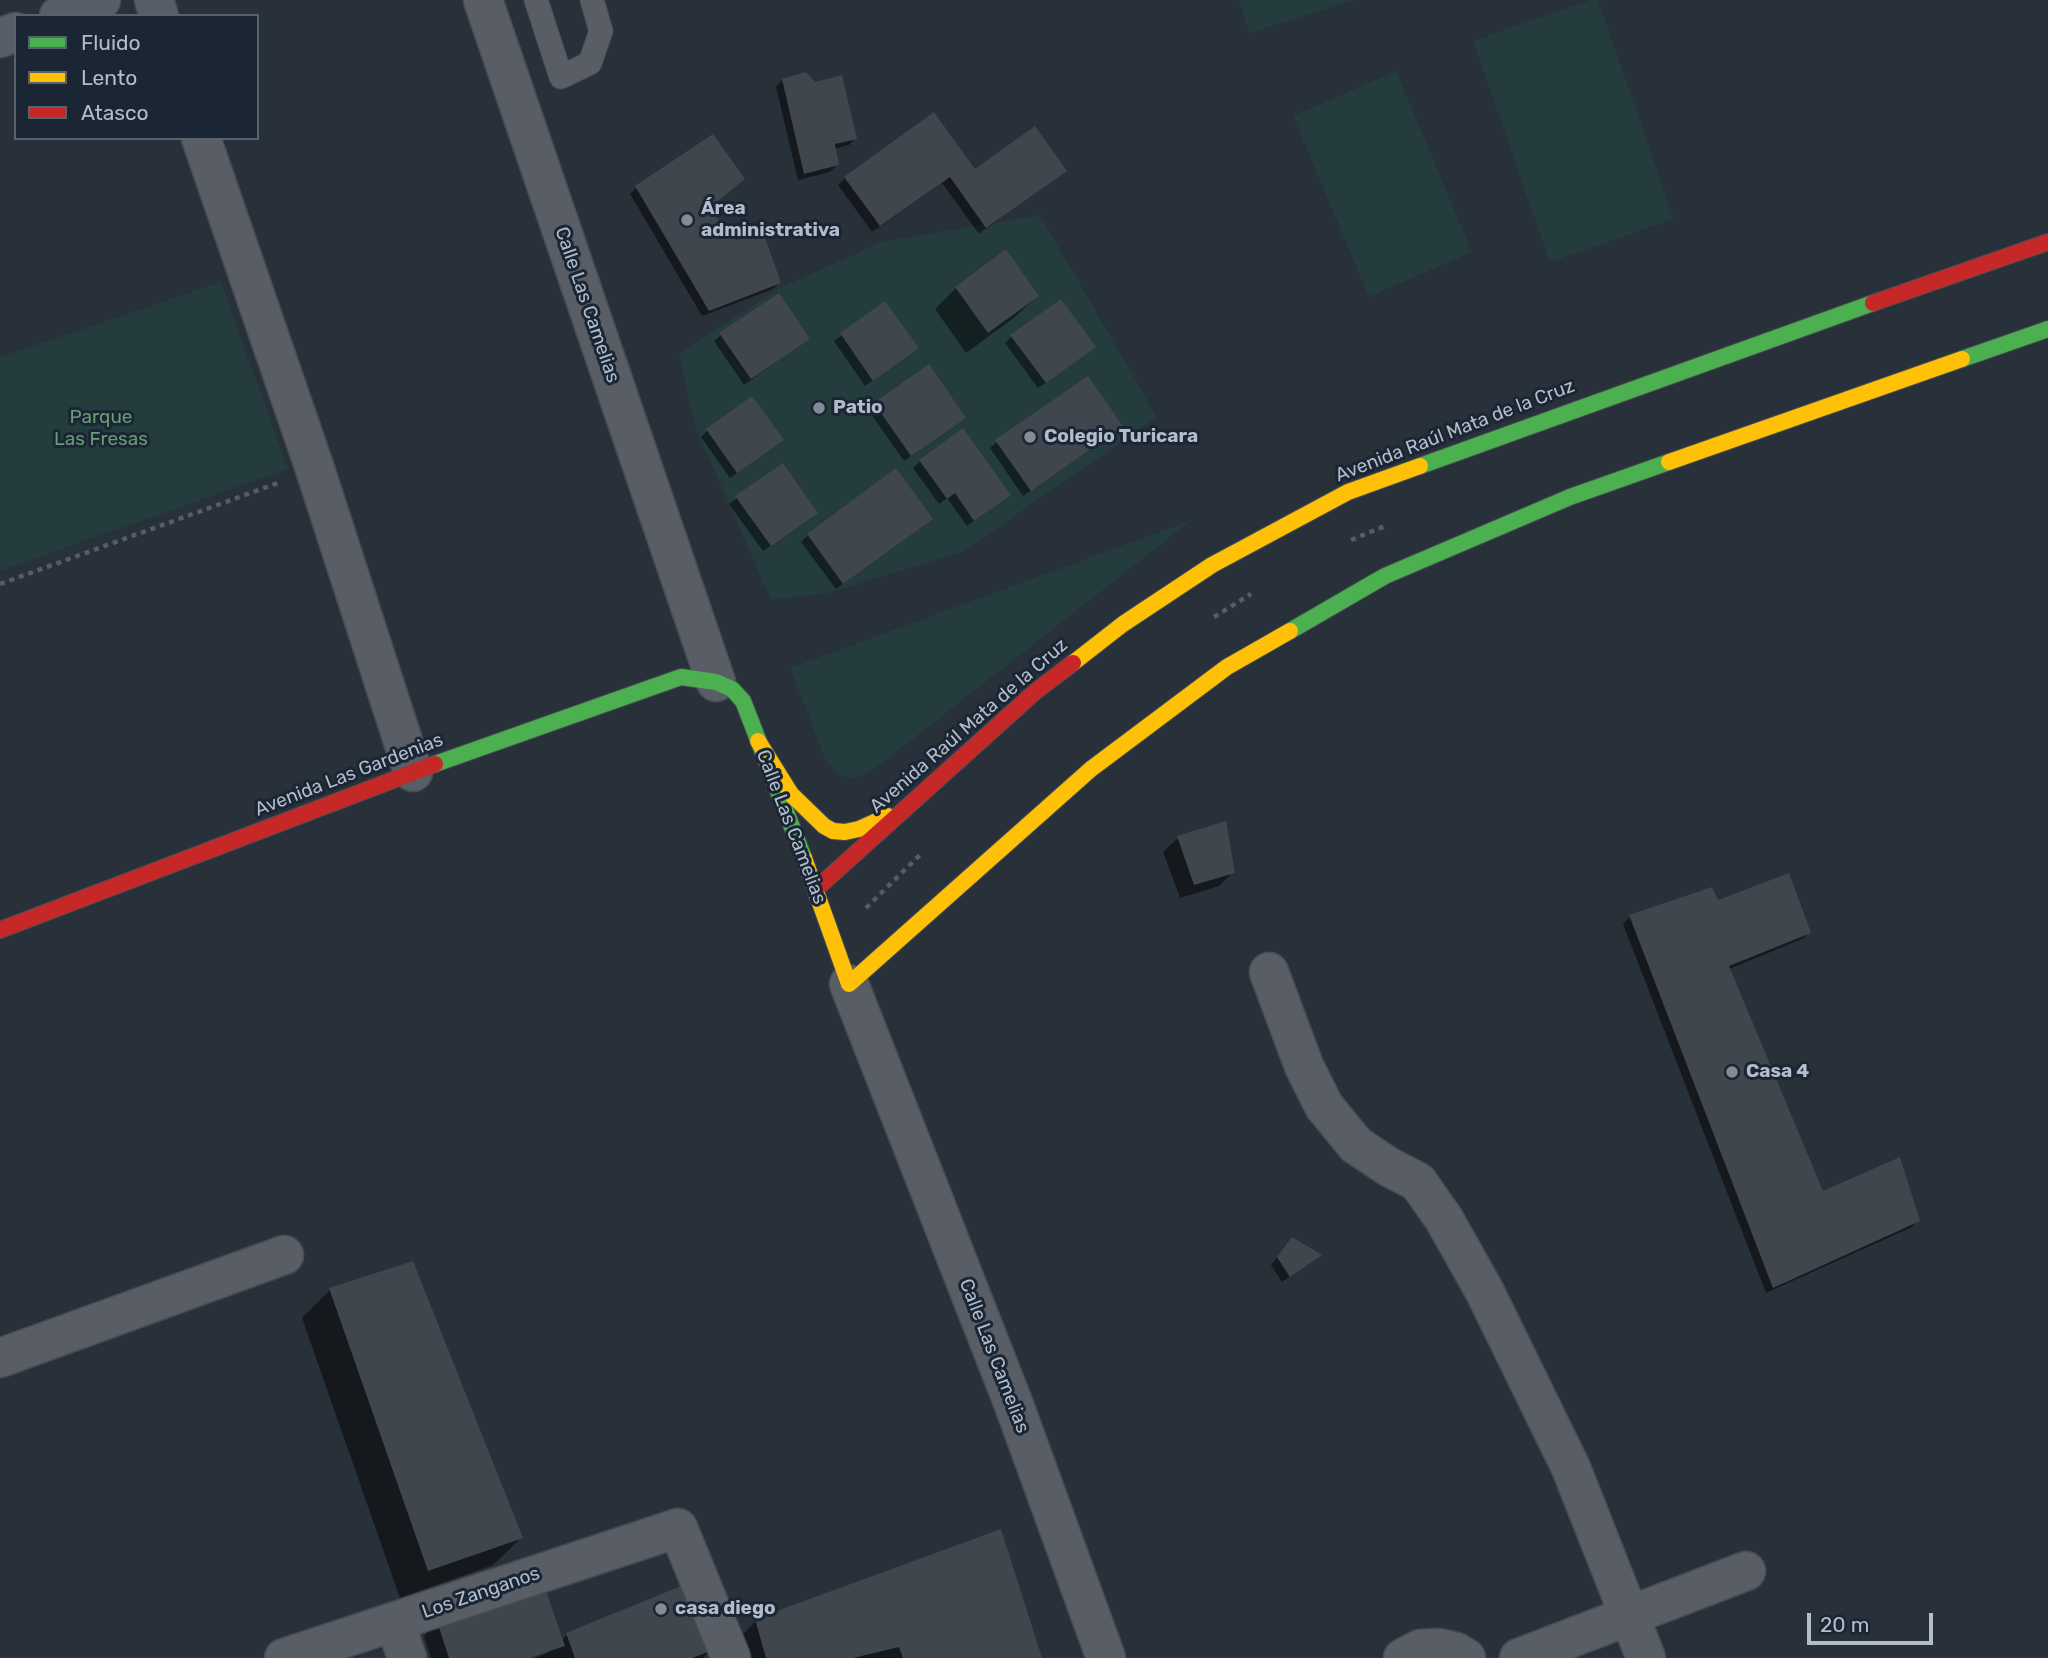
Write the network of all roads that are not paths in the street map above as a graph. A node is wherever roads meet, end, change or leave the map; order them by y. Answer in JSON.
{"nodes":[{"id":1,"x":101,"y":0,"type":"edge"},
{"id":2,"x":483,"y":0,"type":"edge"},
{"id":3,"x":536,"y":0,"type":"edge"},
{"id":4,"x":592,"y":0,"type":"edge"},
{"id":5,"x":64,"y":14,"type":"edge"},
{"id":6,"x":202,"y":140,"type":"edge"},
{"id":7,"x":2048,"y":242,"type":"edge"},
{"id":8,"x":2048,"y":329,"type":"edge"},
{"id":9,"x":716,"y":682,"type":"junction"},
{"id":10,"x":758,"y":741,"type":"junction"},
{"id":11,"x":414,"y":772,"type":"junction"},
{"id":12,"x":917,"y":798,"type":"junction"},
{"id":13,"x":816,"y":889,"type":"junction"},
{"id":14,"x":0,"y":930,"type":"edge"},
{"id":15,"x":1269,"y":972,"type":"dead end"},
{"id":16,"x":849,"y":984,"type":"junction"},
{"id":17,"x":284,"y":1255,"type":"dead end"},
{"id":18,"x":0,"y":1358,"type":"edge"},
{"id":19,"x":1746,"y":1571,"type":"dead end"},
{"id":20,"x":1631,"y":1615,"type":"junction"},
{"id":21,"x":394,"y":1622,"type":"junction"},
{"id":22,"x":284,"y":1658,"type":"edge"},
{"id":23,"x":407,"y":1658,"type":"edge"},
{"id":24,"x":731,"y":1658,"type":"edge"},
{"id":25,"x":1106,"y":1658,"type":"edge"},
{"id":26,"x":1403,"y":1658,"type":"edge"},
{"id":27,"x":1466,"y":1658,"type":"edge"},
{"id":28,"x":1520,"y":1658,"type":"edge"},
{"id":29,"x":1646,"y":1658,"type":"edge"}],
"edges":[{"from":1,"to":5,"type":"street"},
{"from":2,"to":9,"type":"street","name":"Calle Las Camelias"},
{"from":3,"to":4,"type":"lane"},
{"from":6,"to":11,"type":"street"},
{"from":7,"to":12,"type":"main road","name":"Avenida Raúl Mata de la Cruz"},
{"from":8,"to":16,"type":"main road"},
{"from":9,"to":10,"type":"main road","name":"Calle Las Camelias"},
{"from":9,"to":11,"type":"main road","name":"Avenida Las Gardenias"},
{"from":10,"to":12,"type":"main road"},
{"from":10,"to":13,"type":"main road","name":"Calle Las Camelias"},
{"from":11,"to":14,"type":"main road","name":"Avenida Las Gardenias"},
{"from":12,"to":13,"type":"main road","name":"Avenida Raúl Mata de la Cruz"},
{"from":13,"to":16,"type":"main road","name":"Calle Las Camelias"},
{"from":15,"to":20,"type":"street"},
{"from":16,"to":25,"type":"street","name":"Calle Las Camelias"},
{"from":17,"to":18,"type":"street"},
{"from":19,"to":20,"type":"street"},
{"from":20,"to":28,"type":"street"},
{"from":20,"to":29,"type":"street"},
{"from":21,"to":22,"type":"street","name":"Los Zanganos"},
{"from":21,"to":23,"type":"street"},
{"from":21,"to":24,"type":"street","name":"Los Zanganos"},
{"from":26,"to":27,"type":"street"}]}
